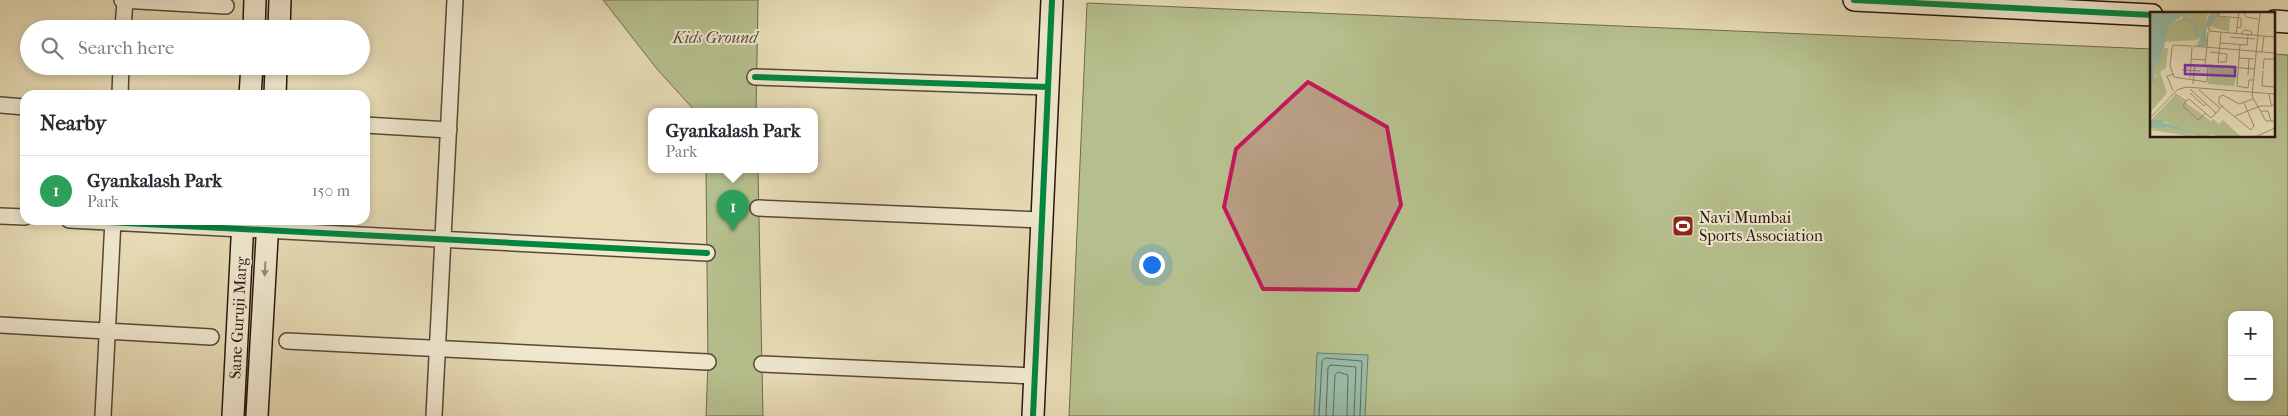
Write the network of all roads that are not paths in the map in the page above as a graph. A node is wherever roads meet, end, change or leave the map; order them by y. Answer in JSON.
{"nodes":[{"id":1,"x":124,"y":0,"type":"edge"},
{"id":2,"x":255,"y":0,"type":"edge"},
{"id":3,"x":280,"y":0,"type":"edge"},
{"id":4,"x":455,"y":0,"type":"edge"},
{"id":5,"x":1052,"y":0,"type":"edge"},
{"id":6,"x":1854,"y":0,"type":"edge"},
{"id":7,"x":226,"y":6,"type":"dead end"},
{"id":8,"x":2150,"y":15,"type":"edge"},
{"id":9,"x":123,"y":20,"type":"edge"},
{"id":10,"x":254,"y":20,"type":"edge"},
{"id":11,"x":279,"y":20,"type":"edge"},
{"id":12,"x":121,"y":75,"type":"edge"},
{"id":13,"x":251,"y":75,"type":"edge"},
{"id":14,"x":276,"y":75,"type":"edge"},
{"id":15,"x":755,"y":77,"type":"dead end"},
{"id":16,"x":1048,"y":87,"type":"junction"},
{"id":17,"x":120,"y":90,"type":"edge"},
{"id":18,"x":250,"y":90,"type":"edge"},
{"id":19,"x":275,"y":90,"type":"edge"},
{"id":20,"x":0,"y":105,"type":"edge"},
{"id":21,"x":20,"y":107,"type":"edge"},
{"id":22,"x":370,"y":125,"type":"edge"},
{"id":23,"x":449,"y":130,"type":"junction"},
{"id":24,"x":758,"y":208,"type":"dead end"},
{"id":25,"x":0,"y":216,"type":"edge"},
{"id":26,"x":20,"y":218,"type":"edge"},
{"id":27,"x":1042,"y":220,"type":"junction"},
{"id":28,"x":113,"y":225,"type":"edge"},
{"id":29,"x":243,"y":225,"type":"edge"},
{"id":30,"x":268,"y":226,"type":"edge"},
{"id":31,"x":443,"y":241,"type":"junction"},
{"id":32,"x":707,"y":253,"type":"dead end"},
{"id":33,"x":0,"y":325,"type":"edge"},
{"id":34,"x":107,"y":331,"type":"junction"},
{"id":35,"x":211,"y":337,"type":"dead end"},
{"id":36,"x":287,"y":341,"type":"dead end"},
{"id":37,"x":438,"y":350,"type":"junction"},
{"id":38,"x":708,"y":362,"type":"dead end"},
{"id":39,"x":762,"y":364,"type":"dead end"},
{"id":40,"x":1035,"y":376,"type":"junction"},
{"id":41,"x":103,"y":416,"type":"edge"},
{"id":42,"x":233,"y":416,"type":"edge"},
{"id":43,"x":258,"y":416,"type":"edge"},
{"id":44,"x":434,"y":416,"type":"edge"},
{"id":45,"x":1033,"y":416,"type":"edge"}],
"edges":[{"from":1,"to":7,"type":"street"},
{"from":1,"to":9,"type":"street"},
{"from":2,"to":10,"type":"street"},
{"from":3,"to":11,"type":"street"},
{"from":4,"to":23,"type":"street"},
{"from":5,"to":16,"type":"street"},
{"from":6,"to":8,"type":"street"},
{"from":12,"to":17,"type":"street"},
{"from":13,"to":18,"type":"street"},
{"from":14,"to":19,"type":"street"},
{"from":15,"to":16,"type":"street"},
{"from":16,"to":27,"type":"street"},
{"from":20,"to":21,"type":"street"},
{"from":22,"to":23,"type":"street"},
{"from":23,"to":31,"type":"street"},
{"from":24,"to":27,"type":"street"},
{"from":25,"to":26,"type":"street"},
{"from":27,"to":40,"type":"street"},
{"from":28,"to":34,"type":"street"},
{"from":29,"to":30,"type":"street"},
{"from":29,"to":42,"type":"street","name":"Sane Guruji Marg"},
{"from":30,"to":31,"type":"street"},
{"from":30,"to":43,"type":"street","name":"Sane Guruji Marg","one_way":true},
{"from":31,"to":32,"type":"street"},
{"from":31,"to":37,"type":"street"},
{"from":33,"to":34,"type":"street"},
{"from":34,"to":35,"type":"street"},
{"from":34,"to":41,"type":"street"},
{"from":36,"to":37,"type":"street"},
{"from":37,"to":38,"type":"street"},
{"from":37,"to":44,"type":"street"},
{"from":39,"to":40,"type":"street"},
{"from":40,"to":45,"type":"street"}]}
